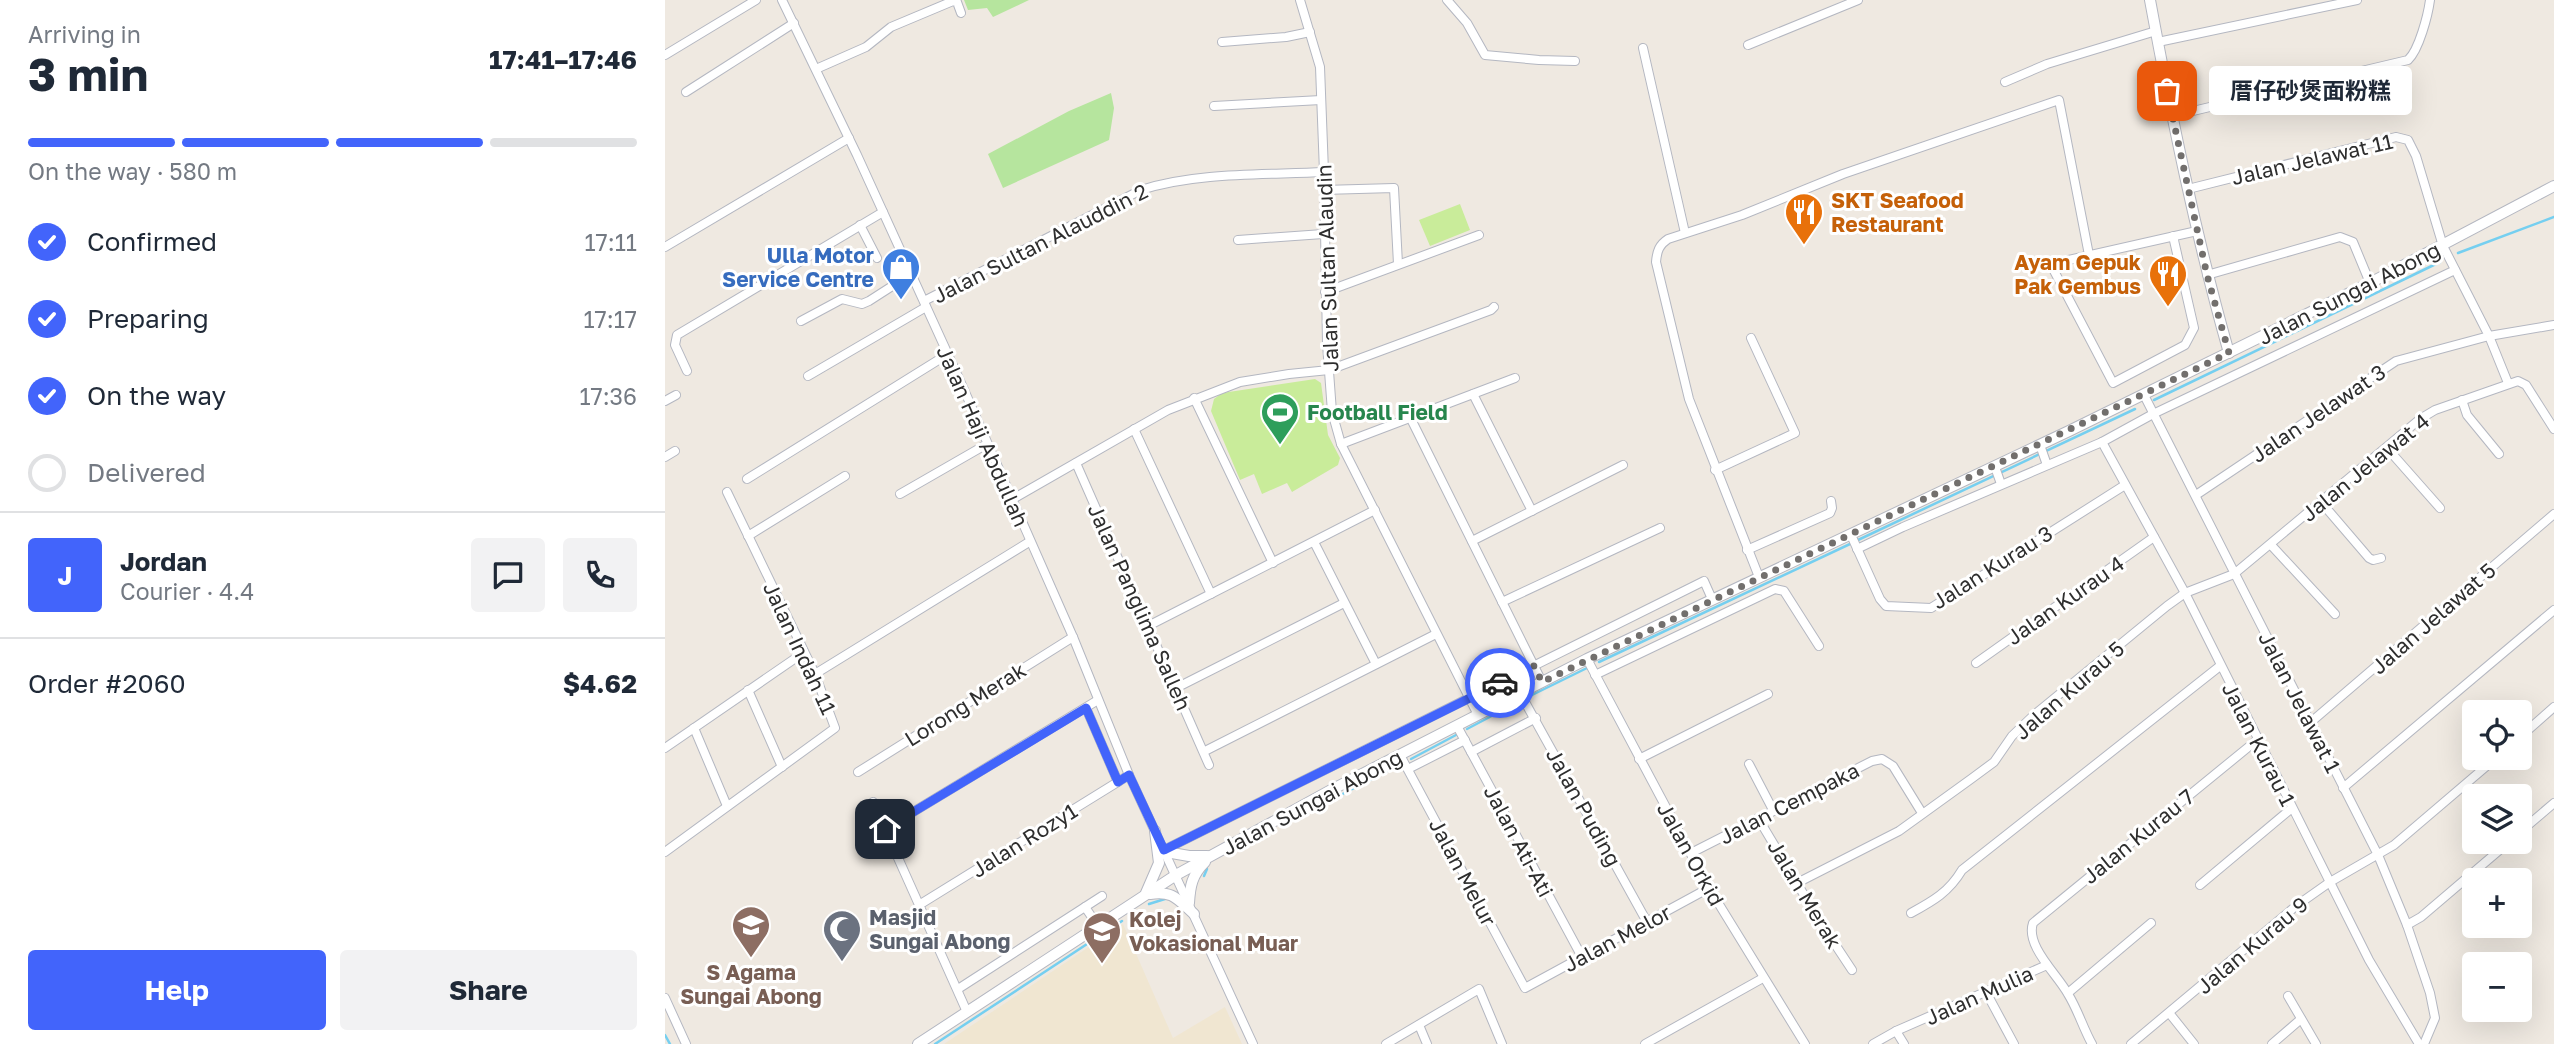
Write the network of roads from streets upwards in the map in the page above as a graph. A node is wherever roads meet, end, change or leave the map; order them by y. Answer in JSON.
{"nodes":[{"id":1,"x":756,"y":0,"type":"edge"},
{"id":2,"x":782,"y":0,"type":"edge"},
{"id":3,"x":1300,"y":0,"type":"edge"},
{"id":4,"x":1447,"y":0,"type":"edge"},
{"id":5,"x":1858,"y":0,"type":"edge"},
{"id":6,"x":2150,"y":0,"type":"edge"},
{"id":7,"x":2357,"y":0,"type":"edge"},
{"id":8,"x":2430,"y":0,"type":"edge"},
{"id":9,"x":961,"y":13,"type":"dead end"},
{"id":10,"x":794,"y":23,"type":"junction"},
{"id":11,"x":1310,"y":32,"type":"junction"},
{"id":12,"x":2157,"y":37,"type":"junction"},
{"id":13,"x":1222,"y":42,"type":"dead end"},
{"id":14,"x":1748,"y":45,"type":"dead end"},
{"id":15,"x":1643,"y":48,"type":"dead end"},
{"id":16,"x":665,"y":55,"type":"edge"},
{"id":17,"x":1575,"y":61,"type":"dead end"},
{"id":18,"x":816,"y":69,"type":"junction"},
{"id":19,"x":2005,"y":82,"type":"dead end"},
{"id":20,"x":686,"y":92,"type":"dead end"},
{"id":21,"x":1321,"y":100,"type":"junction"},
{"id":22,"x":1215,"y":106,"type":"dead end"},
{"id":23,"x":2172,"y":116,"type":"junction"},
{"id":24,"x":849,"y":138,"type":"junction"},
{"id":25,"x":1324,"y":172,"type":"junction"},
{"id":26,"x":2554,"y":186,"type":"edge"},
{"id":27,"x":2188,"y":189,"type":"junction"},
{"id":28,"x":1323,"y":190,"type":"junction"},
{"id":29,"x":883,"y":212,"type":"junction"},
{"id":30,"x":860,"y":225,"type":"junction"},
{"id":31,"x":2197,"y":231,"type":"junction"},
{"id":32,"x":1685,"y":233,"type":"junction"},
{"id":33,"x":1323,"y":234,"type":"junction"},
{"id":34,"x":1479,"y":235,"type":"dead end"},
{"id":35,"x":2173,"y":236,"type":"junction"},
{"id":36,"x":1238,"y":240,"type":"dead end"},
{"id":37,"x":2443,"y":246,"type":"junction"},
{"id":38,"x":665,"y":247,"type":"edge"},
{"id":39,"x":2089,"y":255,"type":"junction"},
{"id":40,"x":877,"y":258,"type":"dead end"},
{"id":41,"x":1398,"y":264,"type":"junction"},
{"id":42,"x":2454,"y":267,"type":"junction"},
{"id":43,"x":911,"y":274,"type":"junction"},
{"id":44,"x":2207,"y":275,"type":"junction"},
{"id":45,"x":2370,"y":284,"type":"junction"},
{"id":46,"x":1325,"y":292,"type":"junction"},
{"id":47,"x":925,"y":304,"type":"junction"},
{"id":48,"x":1494,"y":307,"type":"dead end"},
{"id":49,"x":801,"y":321,"type":"dead end"},
{"id":50,"x":2554,"y":325,"type":"edge"},
{"id":51,"x":2489,"y":336,"type":"junction"},
{"id":52,"x":1751,"y":338,"type":"dead end"},
{"id":53,"x":2229,"y":353,"type":"junction"},
{"id":54,"x":947,"y":354,"type":"junction"},
{"id":55,"x":1329,"y":370,"type":"junction"},
{"id":56,"x":687,"y":372,"type":"dead end"},
{"id":57,"x":808,"y":376,"type":"dead end"},
{"id":58,"x":1514,"y":378,"type":"dead end"},
{"id":59,"x":2508,"y":383,"type":"junction"},
{"id":60,"x":1473,"y":394,"type":"junction"},
{"id":61,"x":676,"y":395,"type":"dead end"},
{"id":62,"x":2144,"y":395,"type":"junction"},
{"id":63,"x":1194,"y":398,"type":"junction"},
{"id":64,"x":2462,"y":400,"type":"junction"},
{"id":65,"x":665,"y":401,"type":"edge"},
{"id":66,"x":2153,"y":414,"type":"junction"},
{"id":67,"x":1410,"y":417,"type":"junction"},
{"id":68,"x":1134,"y":429,"type":"junction"},
{"id":69,"x":2554,"y":429,"type":"edge"},
{"id":70,"x":2102,"y":442,"type":"junction"},
{"id":71,"x":1342,"y":443,"type":"junction"},
{"id":72,"x":987,"y":444,"type":"junction"},
{"id":73,"x":2387,"y":448,"type":"junction"},
{"id":74,"x":675,"y":450,"type":"dead end"},
{"id":75,"x":2499,"y":454,"type":"dead end"},
{"id":76,"x":2043,"y":455,"type":"junction"},
{"id":77,"x":665,"y":457,"type":"edge"},
{"id":78,"x":1076,"y":463,"type":"junction"},
{"id":79,"x":1623,"y":465,"type":"dead end"},
{"id":80,"x":1715,"y":470,"type":"junction"},
{"id":81,"x":1998,"y":475,"type":"junction"},
{"id":82,"x":845,"y":476,"type":"dead end"},
{"id":83,"x":747,"y":479,"type":"dead end"},
{"id":84,"x":2125,"y":485,"type":"junction"},
{"id":85,"x":727,"y":492,"type":"dead end"},
{"id":86,"x":899,"y":494,"type":"dead end"},
{"id":87,"x":2196,"y":495,"type":"junction"},
{"id":88,"x":1011,"y":500,"type":"junction"},
{"id":89,"x":1831,"y":500,"type":"dead end"},
{"id":90,"x":1943,"y":501,"type":"junction"},
{"id":91,"x":2321,"y":502,"type":"junction"},
{"id":92,"x":2440,"y":508,"type":"dead end"},
{"id":93,"x":1375,"y":510,"type":"junction"},
{"id":94,"x":1923,"y":510,"type":"junction"},
{"id":95,"x":1532,"y":511,"type":"junction"},
{"id":96,"x":2554,"y":514,"type":"edge"},
{"id":97,"x":1900,"y":520,"type":"junction"},
{"id":98,"x":1660,"y":528,"type":"dead end"},
{"id":99,"x":748,"y":536,"type":"junction"},
{"id":100,"x":1851,"y":536,"type":"junction"},
{"id":101,"x":2154,"y":537,"type":"junction"},
{"id":102,"x":1472,"y":541,"type":"junction"},
{"id":103,"x":1029,"y":542,"type":"junction"},
{"id":104,"x":1314,"y":542,"type":"junction"},
{"id":105,"x":2271,"y":545,"type":"junction"},
{"id":106,"x":1857,"y":549,"type":"junction"},
{"id":107,"x":1747,"y":550,"type":"junction"},
{"id":108,"x":2381,"y":558,"type":"dead end"},
{"id":109,"x":1273,"y":563,"type":"junction"},
{"id":110,"x":2234,"y":574,"type":"junction"},
{"id":111,"x":1759,"y":577,"type":"junction"},
{"id":112,"x":2185,"y":593,"type":"junction"},
{"id":113,"x":1211,"y":594,"type":"junction"},
{"id":114,"x":1712,"y":599,"type":"junction"},
{"id":115,"x":1502,"y":602,"type":"junction"},
{"id":116,"x":1344,"y":603,"type":"junction"},
{"id":117,"x":2554,"y":610,"type":"edge"},
{"id":118,"x":2335,"y":614,"type":"dead end"},
{"id":119,"x":1148,"y":626,"type":"junction"},
{"id":120,"x":1436,"y":634,"type":"junction"},
{"id":121,"x":1073,"y":637,"type":"junction"},
{"id":122,"x":1819,"y":646,"type":"dead end"},
{"id":123,"x":803,"y":653,"type":"junction"},
{"id":124,"x":1587,"y":659,"type":"junction"},
{"id":125,"x":1976,"y":663,"type":"dead end"},
{"id":126,"x":1375,"y":664,"type":"junction"},
{"id":127,"x":1534,"y":666,"type":"junction"},
{"id":128,"x":2220,"y":666,"type":"junction"},
{"id":129,"x":815,"y":674,"type":"junction"},
{"id":130,"x":1595,"y":675,"type":"junction"},
{"id":131,"x":1542,"y":682,"type":"junction"},
{"id":132,"x":1176,"y":688,"type":"junction"},
{"id":133,"x":748,"y":690,"type":"junction"},
{"id":134,"x":1520,"y":693,"type":"junction"},
{"id":135,"x":1768,"y":694,"type":"dead end"},
{"id":136,"x":1469,"y":698,"type":"junction"},
{"id":137,"x":1098,"y":700,"type":"junction"},
{"id":138,"x":1086,"y":708,"type":"junction"},
{"id":139,"x":2554,"y":708,"type":"edge"},
{"id":140,"x":1478,"y":715,"type":"junction"},
{"id":141,"x":1536,"y":718,"type":"junction"},
{"id":142,"x":2311,"y":722,"type":"junction"},
{"id":143,"x":1457,"y":726,"type":"junction"},
{"id":144,"x":694,"y":727,"type":"junction"},
{"id":145,"x":2532,"y":727,"type":"edge"},
{"id":146,"x":1465,"y":740,"type":"junction"},
{"id":147,"x":2257,"y":740,"type":"junction"},
{"id":148,"x":665,"y":748,"type":"edge"},
{"id":149,"x":1205,"y":751,"type":"junction"},
{"id":150,"x":1471,"y":752,"type":"junction"},
{"id":151,"x":1400,"y":755,"type":"junction"},
{"id":152,"x":1639,"y":759,"type":"junction"},
{"id":153,"x":1749,"y":764,"type":"dead end"},
{"id":154,"x":1209,"y":765,"type":"dead end"},
{"id":155,"x":782,"y":767,"type":"junction"},
{"id":156,"x":1408,"y":769,"type":"junction"},
{"id":157,"x":2482,"y":770,"type":"edge"},
{"id":158,"x":857,"y":772,"type":"dead end"},
{"id":159,"x":1129,"y":775,"type":"junction"},
{"id":160,"x":1118,"y":782,"type":"junction"},
{"id":161,"x":2343,"y":788,"type":"junction"},
{"id":162,"x":873,"y":802,"type":"dead end"},
{"id":163,"x":2554,"y":803,"type":"edge"},
{"id":164,"x":727,"y":806,"type":"junction"},
{"id":165,"x":2292,"y":808,"type":"junction"},
{"id":166,"x":1773,"y":810,"type":"junction"},
{"id":167,"x":1922,"y":813,"type":"junction"},
{"id":168,"x":1758,"y":818,"type":"junction"},
{"id":169,"x":2532,"y":822,"type":"edge"},
{"id":170,"x":885,"y":829,"type":"junction"},
{"id":171,"x":1155,"y":831,"type":"junction"},
{"id":172,"x":1165,"y":851,"type":"junction"},
{"id":173,"x":665,"y":852,"type":"edge"},
{"id":174,"x":1691,"y":853,"type":"junction"},
{"id":175,"x":1214,"y":854,"type":"junction"},
{"id":176,"x":2495,"y":854,"type":"edge"},
{"id":177,"x":2378,"y":855,"type":"junction"},
{"id":178,"x":1176,"y":875,"type":"junction"},
{"id":179,"x":2329,"y":882,"type":"junction"},
{"id":180,"x":1797,"y":883,"type":"junction"},
{"id":181,"x":2200,"y":886,"type":"dead end"},
{"id":182,"x":1709,"y":888,"type":"junction"},
{"id":183,"x":1144,"y":895,"type":"junction"},
{"id":184,"x":1102,"y":896,"type":"dead end"},
{"id":185,"x":1189,"y":903,"type":"junction"},
{"id":186,"x":919,"y":905,"type":"junction"},
{"id":187,"x":1085,"y":907,"type":"junction"},
{"id":188,"x":1911,"y":913,"type":"dead end"},
{"id":189,"x":1194,"y":914,"type":"junction"},
{"id":190,"x":1647,"y":922,"type":"junction"},
{"id":191,"x":2151,"y":923,"type":"dead end"},
{"id":192,"x":2407,"y":925,"type":"junction"},
{"id":193,"x":1098,"y":926,"type":"junction"},
{"id":194,"x":1582,"y":957,"type":"junction"},
{"id":195,"x":2047,"y":965,"type":"junction"},
{"id":196,"x":1852,"y":970,"type":"dead end"},
{"id":197,"x":1763,"y":978,"type":"junction"},
{"id":198,"x":1525,"y":988,"type":"joint"},
{"id":199,"x":958,"y":989,"type":"junction"},
{"id":200,"x":1986,"y":992,"type":"junction"},
{"id":201,"x":2068,"y":993,"type":"junction"},
{"id":202,"x":2288,"y":996,"type":"dead end"},
{"id":203,"x":665,"y":998,"type":"edge"},
{"id":204,"x":967,"y":1012,"type":"junction"},
{"id":205,"x":2170,"y":1014,"type":"junction"},
{"id":206,"x":2301,"y":1020,"type":"junction"},
{"id":207,"x":1419,"y":1025,"type":"junction"},
{"id":208,"x":1896,"y":1031,"type":"junction"},
{"id":209,"x":686,"y":1044,"type":"edge"},
{"id":210,"x":918,"y":1044,"type":"edge"},
{"id":211,"x":1253,"y":1044,"type":"edge"},
{"id":212,"x":1386,"y":1044,"type":"edge"},
{"id":213,"x":1427,"y":1044,"type":"edge"},
{"id":214,"x":1502,"y":1044,"type":"edge"},
{"id":215,"x":1644,"y":1044,"type":"edge"},
{"id":216,"x":1805,"y":1044,"type":"edge"},
{"id":217,"x":1873,"y":1044,"type":"edge"},
{"id":218,"x":1904,"y":1044,"type":"edge"},
{"id":219,"x":2014,"y":1044,"type":"edge"},
{"id":220,"x":2092,"y":1044,"type":"edge"},
{"id":221,"x":2131,"y":1044,"type":"edge"},
{"id":222,"x":2194,"y":1044,"type":"edge"},
{"id":223,"x":2272,"y":1044,"type":"edge"},
{"id":224,"x":2316,"y":1044,"type":"edge"},
{"id":225,"x":2421,"y":1044,"type":"edge"}],
"edges":[{"from":1,"to":16,"type":"street"},
{"from":2,"to":10,"type":"street","name":"Jalan Haji Abdullah"},
{"from":3,"to":11,"type":"street","name":"Jalan Sultan Alaudin"},
{"from":4,"to":17,"type":"street"},
{"from":5,"to":14,"type":"street"},
{"from":6,"to":12,"type":"street"},
{"from":7,"to":12,"type":"street"},
{"from":8,"to":23,"type":"street"},
{"from":9,"to":18,"type":"street"},
{"from":10,"to":18,"type":"street","name":"Jalan Haji Abdullah"},
{"from":10,"to":20,"type":"street"},
{"from":11,"to":13,"type":"street"},
{"from":11,"to":21,"type":"street","name":"Jalan Sultan Alaudin"},
{"from":12,"to":19,"type":"street"},
{"from":12,"to":23,"type":"street"},
{"from":15,"to":32,"type":"street"},
{"from":18,"to":24,"type":"street","name":"Jalan Haji Abdullah"},
{"from":21,"to":22,"type":"street"},
{"from":21,"to":25,"type":"street","name":"Jalan Sultan Alaudin"},
{"from":23,"to":27,"type":"street"},
{"from":24,"to":29,"type":"street","name":"Jalan Haji Abdullah"},
{"from":24,"to":38,"type":"street"},
{"from":25,"to":28,"type":"street","name":"Jalan Sultan Alaudin"},
{"from":25,"to":47,"type":"street","name":"Jalan Sultan Alauddin 2"},
{"from":26,"to":37,"type":"street","name":"Jalan Sungai Abong"},
{"from":27,"to":31,"type":"street"},
{"from":27,"to":37,"type":"street","name":"Jalan Jelawat 11"},
{"from":28,"to":33,"type":"street","name":"Jalan Sultan Alaudin"},
{"from":28,"to":41,"type":"street"},
{"from":29,"to":30,"type":"street"},
{"from":29,"to":43,"type":"street","name":"Jalan Haji Abdullah"},
{"from":30,"to":40,"type":"street"},
{"from":30,"to":56,"type":"street"},
{"from":31,"to":35,"type":"street"},
{"from":31,"to":44,"type":"street"},
{"from":32,"to":39,"type":"street"},
{"from":32,"to":80,"type":"street"},
{"from":33,"to":36,"type":"street"},
{"from":33,"to":46,"type":"street","name":"Jalan Sultan Alaudin"},
{"from":34,"to":41,"type":"street"},
{"from":35,"to":39,"type":"street"},
{"from":35,"to":39,"type":"street"},
{"from":37,"to":42,"type":"street"},
{"from":37,"to":45,"type":"street","name":"Jalan Sungai Abong"},
{"from":41,"to":46,"type":"street"},
{"from":42,"to":51,"type":"street"},
{"from":42,"to":66,"type":"street"},
{"from":43,"to":47,"type":"street","name":"Jalan Haji Abdullah"},
{"from":43,"to":49,"type":"street"},
{"from":44,"to":45,"type":"street"},
{"from":44,"to":53,"type":"street"},
{"from":45,"to":53,"type":"street","name":"Jalan Sungai Abong"},
{"from":46,"to":55,"type":"street","name":"Jalan Sultan Alaudin"},
{"from":47,"to":54,"type":"street","name":"Jalan Haji Abdullah"},
{"from":47,"to":57,"type":"street","name":"Jalan Sultan Alauddin 2"},
{"from":48,"to":55,"type":"street"},
{"from":50,"to":51,"type":"street","name":"Jalan Jelawat 3"},
{"from":51,"to":59,"type":"street"},
{"from":51,"to":87,"type":"street","name":"Jalan Jelawat 3"},
{"from":52,"to":80,"type":"street"},
{"from":53,"to":62,"type":"street","name":"Jalan Sungai Abong"},
{"from":54,"to":72,"type":"street","name":"Jalan Haji Abdullah"},
{"from":54,"to":83,"type":"street"},
{"from":55,"to":63,"type":"street"},
{"from":55,"to":71,"type":"street","name":"Jalan Sultan Alaudin"},
{"from":58,"to":60,"type":"street"},
{"from":59,"to":64,"type":"street","name":"Jalan Jelawat 4"},
{"from":59,"to":69,"type":"street"},
{"from":60,"to":67,"type":"street"},
{"from":60,"to":95,"type":"street"},
{"from":61,"to":65,"type":"street"},
{"from":62,"to":66,"type":"street","name":"Jalan Jelawat 1"},
{"from":62,"to":76,"type":"street","name":"Jalan Sungai Abong"},
{"from":63,"to":68,"type":"street"},
{"from":63,"to":109,"type":"street"},
{"from":64,"to":73,"type":"street","name":"Jalan Jelawat 4"},
{"from":64,"to":75,"type":"street"},
{"from":66,"to":70,"type":"street"},
{"from":66,"to":87,"type":"street","name":"Jalan Jelawat 1"},
{"from":67,"to":71,"type":"street"},
{"from":67,"to":102,"type":"street"},
{"from":68,"to":78,"type":"street"},
{"from":68,"to":113,"type":"street"},
{"from":70,"to":76,"type":"street"},
{"from":70,"to":84,"type":"street","name":"Jalan Kurau 1"},
{"from":71,"to":93,"type":"street","name":"Jalan Sultan Alaudin"},
{"from":72,"to":86,"type":"street"},
{"from":72,"to":88,"type":"street","name":"Jalan Haji Abdullah"},
{"from":73,"to":91,"type":"street","name":"Jalan Jelawat 4"},
{"from":73,"to":92,"type":"street"},
{"from":74,"to":77,"type":"street"},
{"from":76,"to":81,"type":"street","name":"Jalan Sungai Abong"},
{"from":76,"to":81,"type":"street"},
{"from":78,"to":88,"type":"street"},
{"from":78,"to":119,"type":"street","name":"Jalan Panglima Salleh"},
{"from":79,"to":95,"type":"street"},
{"from":80,"to":107,"type":"street"},
{"from":81,"to":90,"type":"street","name":"Jalan Sungai Abong"},
{"from":81,"to":90,"type":"street"},
{"from":82,"to":99,"type":"street"},
{"from":84,"to":101,"type":"street","name":"Jalan Kurau 1"},
{"from":84,"to":106,"type":"street","name":"Jalan Kurau 3"},
{"from":85,"to":99,"type":"street","name":"Jalan Indah 11"},
{"from":87,"to":110,"type":"street","name":"Jalan Jelawat 1"},
{"from":88,"to":103,"type":"street","name":"Jalan Haji Abdullah"},
{"from":89,"to":107,"type":"street"},
{"from":90,"to":94,"type":"street","name":"Jalan Sungai Abong"},
{"from":90,"to":94,"type":"street"},
{"from":91,"to":105,"type":"street","name":"Jalan Jelawat 4"},
{"from":91,"to":108,"type":"street"},
{"from":93,"to":104,"type":"street"},
{"from":93,"to":120,"type":"street","name":"Jalan Sultan Alaudin"},
{"from":94,"to":97,"type":"street","name":"Jalan Sungai Abong"},
{"from":94,"to":97,"type":"street"},
{"from":95,"to":102,"type":"street"},
{"from":96,"to":142,"type":"street","name":"Jalan Jelawat 5"},
{"from":97,"to":100,"type":"street","name":"Jalan Sungai Abong"},
{"from":97,"to":106,"type":"street"},
{"from":98,"to":115,"type":"street"},
{"from":99,"to":123,"type":"street","name":"Jalan Indah 11"},
{"from":100,"to":106,"type":"street","name":"Jalan Kurau 3"},
{"from":100,"to":111,"type":"street","name":"Jalan Sungai Abong"},
{"from":101,"to":112,"type":"street","name":"Jalan Kurau 1"},
{"from":101,"to":125,"type":"street","name":"Jalan Kurau 4"},
{"from":102,"to":115,"type":"street"},
{"from":103,"to":121,"type":"street","name":"Jalan Haji Abdullah"},
{"from":103,"to":129,"type":"street"},
{"from":104,"to":109,"type":"street"},
{"from":104,"to":116,"type":"street"},
{"from":105,"to":110,"type":"street","name":"Jalan Jelawat 4"},
{"from":105,"to":118,"type":"street"},
{"from":107,"to":111,"type":"street"},
{"from":109,"to":113,"type":"street"},
{"from":110,"to":112,"type":"street","name":"Jalan Kurau 5"},
{"from":110,"to":142,"type":"street","name":"Jalan Jelawat 1"},
{"from":111,"to":114,"type":"street","name":"Jalan Sungai Abong"},
{"from":112,"to":128,"type":"street","name":"Jalan Kurau 1"},
{"from":112,"to":167,"type":"street","name":"Jalan Kurau 5"},
{"from":113,"to":119,"type":"street"},
{"from":114,"to":124,"type":"street","name":"Jalan Sungai Abong"},
{"from":114,"to":127,"type":"street"},
{"from":115,"to":127,"type":"street"},
{"from":116,"to":126,"type":"street"},
{"from":116,"to":132,"type":"street"},
{"from":117,"to":161,"type":"street"},
{"from":119,"to":132,"type":"street","name":"Jalan Panglima Salleh"},
{"from":120,"to":126,"type":"street"},
{"from":120,"to":136,"type":"street","name":"Jalan Sultan Alaudin"},
{"from":121,"to":137,"type":"street","name":"Jalan Haji Abdullah"},
{"from":121,"to":158,"type":"street","name":"Lorong Merak"},
{"from":122,"to":130,"type":"street"},
{"from":123,"to":129,"type":"street","name":"Jalan Indah 11"},
{"from":123,"to":133,"type":"street"},
{"from":124,"to":130,"type":"street","name":"Jalan Orkid"},
{"from":124,"to":131,"type":"street","name":"Jalan Sungai Abong"},
{"from":126,"to":149,"type":"street"},
{"from":127,"to":131,"type":"street"},
{"from":127,"to":136,"type":"street"},
{"from":128,"to":147,"type":"street","name":"Jalan Kurau 1"},
{"from":128,"to":188,"type":"street"},
{"from":129,"to":155,"type":"street","name":"Jalan Indah 11"},
{"from":130,"to":152,"type":"street","name":"Jalan Orkid"},
{"from":131,"to":134,"type":"street","name":"Jalan Sungai Abong"},
{"from":132,"to":149,"type":"street","name":"Jalan Panglima Salleh"},
{"from":133,"to":144,"type":"street"},
{"from":133,"to":155,"type":"street"},
{"from":134,"to":140,"type":"street","name":"Jalan Sungai Abong"},
{"from":134,"to":141,"type":"street","name":"Jalan Puding"},
{"from":135,"to":152,"type":"street"},
{"from":136,"to":140,"type":"street","name":"Jalan Sultan Alaudin"},
{"from":136,"to":172,"type":"street"},
{"from":137,"to":138,"type":"street"},
{"from":137,"to":159,"type":"street","name":"Jalan Haji Abdullah"},
{"from":138,"to":160,"type":"street"},
{"from":138,"to":170,"type":"street"},
{"from":139,"to":145,"type":"street"},
{"from":140,"to":143,"type":"street","name":"Jalan Sungai Abong"},
{"from":141,"to":150,"type":"street"},
{"from":141,"to":190,"type":"street","name":"Jalan Puding"},
{"from":142,"to":161,"type":"street","name":"Jalan Jelawat 1"},
{"from":143,"to":146,"type":"street","name":"Jalan Ati-Ati"},
{"from":143,"to":151,"type":"street","name":"Jalan Sungai Abong"},
{"from":144,"to":148,"type":"street"},
{"from":144,"to":164,"type":"street"},
{"from":146,"to":150,"type":"street","name":"Jalan Ati-Ati"},
{"from":146,"to":156,"type":"street"},
{"from":147,"to":165,"type":"street","name":"Jalan Kurau 1"},
{"from":147,"to":195,"type":"street","name":"Jalan Kurau 7"},
{"from":149,"to":154,"type":"street","name":"Jalan Panglima Salleh"},
{"from":150,"to":194,"type":"street","name":"Jalan Ati-Ati"},
{"from":151,"to":156,"type":"street","name":"Jalan Melur"},
{"from":151,"to":175,"type":"street","name":"Jalan Sungai Abong"},
{"from":152,"to":174,"type":"street","name":"Jalan Orkid"},
{"from":153,"to":166,"type":"street"},
{"from":155,"to":164,"type":"street","name":"Jalan Indah 11"},
{"from":156,"to":198,"type":"street","name":"Jalan Melur"},
{"from":157,"to":177,"type":"street","name":"Jalan Kurau 9"},
{"from":159,"to":160,"type":"street","name":"Jalan Rozy1"},
{"from":159,"to":171,"type":"street","name":"Jalan Haji Abdullah"},
{"from":160,"to":186,"type":"street","name":"Jalan Rozy1"},
{"from":161,"to":177,"type":"street","name":"Jalan Jelawat 1"},
{"from":162,"to":170,"type":"street"},
{"from":163,"to":169,"type":"street"},
{"from":164,"to":173,"type":"street","name":"Jalan Indah 11"},
{"from":165,"to":179,"type":"street","name":"Jalan Kurau 1"},
{"from":165,"to":181,"type":"street"},
{"from":166,"to":167,"type":"street","name":"Jalan Cempaka"},
{"from":166,"to":168,"type":"street","name":"Jalan Cempaka"},
{"from":167,"to":180,"type":"street","name":"Jalan Kurau 5"},
{"from":168,"to":174,"type":"street","name":"Jalan Cempaka"},
{"from":168,"to":180,"type":"street","name":"Jalan Merak"},
{"from":170,"to":186,"type":"street"},
{"from":171,"to":172,"type":"street","name":"Jalan Haji Abdullah"},
{"from":171,"to":183,"type":"street"},
{"from":172,"to":175,"type":"street"},
{"from":172,"to":178,"type":"street","name":"Jalan Haji Abdullah"},
{"from":174,"to":182,"type":"street","name":"Jalan Orkid"},
{"from":175,"to":178,"type":"street","name":"Jalan Sungai Abong"},
{"from":175,"to":185,"type":"street"},
{"from":176,"to":192,"type":"street"},
{"from":177,"to":179,"type":"street","name":"Jalan Kurau 9"},
{"from":177,"to":192,"type":"street","name":"Jalan Jelawat 1"},
{"from":178,"to":183,"type":"street","name":"Jalan Sungai Abong"},
{"from":178,"to":185,"type":"street","name":"Jalan Haji Abdullah"},
{"from":179,"to":205,"type":"street","name":"Jalan Kurau 9"},
{"from":179,"to":225,"type":"street","name":"Jalan Kurau 1"},
{"from":180,"to":196,"type":"street","name":"Jalan Merak"},
{"from":182,"to":190,"type":"street","name":"Jalan Melor"},
{"from":182,"to":197,"type":"street","name":"Jalan Orkid"},
{"from":183,"to":189,"type":"street"},
{"from":183,"to":193,"type":"street","name":"Jalan Sungai Abong"},
{"from":184,"to":187,"type":"street"},
{"from":185,"to":189,"type":"street","name":"Jalan Haji Abdullah"},
{"from":186,"to":199,"type":"street"},
{"from":187,"to":193,"type":"street"},
{"from":187,"to":199,"type":"street"},
{"from":189,"to":211,"type":"street","name":"Jalan Haji Abdullah"},
{"from":190,"to":194,"type":"street","name":"Jalan Melor"},
{"from":191,"to":201,"type":"street"},
{"from":192,"to":225,"type":"street","name":"Jalan Jelawat 1"},
{"from":193,"to":204,"type":"street","name":"Jalan Sungai Abong"},
{"from":194,"to":198,"type":"street","name":"Jalan Melor"},
{"from":195,"to":200,"type":"street","name":"Jalan Mulia"},
{"from":195,"to":201,"type":"street"},
{"from":197,"to":215,"type":"street"},
{"from":197,"to":216,"type":"street","name":"Jalan Orkid"},
{"from":199,"to":204,"type":"street"},
{"from":200,"to":208,"type":"street","name":"Jalan Mulia"},
{"from":200,"to":219,"type":"street"},
{"from":201,"to":220,"type":"street"},
{"from":202,"to":206,"type":"street"},
{"from":203,"to":209,"type":"street"},
{"from":204,"to":210,"type":"street","name":"Jalan Sungai Abong"},
{"from":205,"to":221,"type":"street","name":"Jalan Kurau 9"},
{"from":205,"to":222,"type":"street"},
{"from":206,"to":223,"type":"street"},
{"from":206,"to":224,"type":"street"},
{"from":207,"to":212,"type":"street"},
{"from":207,"to":213,"type":"street"},
{"from":207,"to":214,"type":"street"},
{"from":208,"to":217,"type":"street","name":"Jalan Mulia"},
{"from":208,"to":218,"type":"street"}]}
